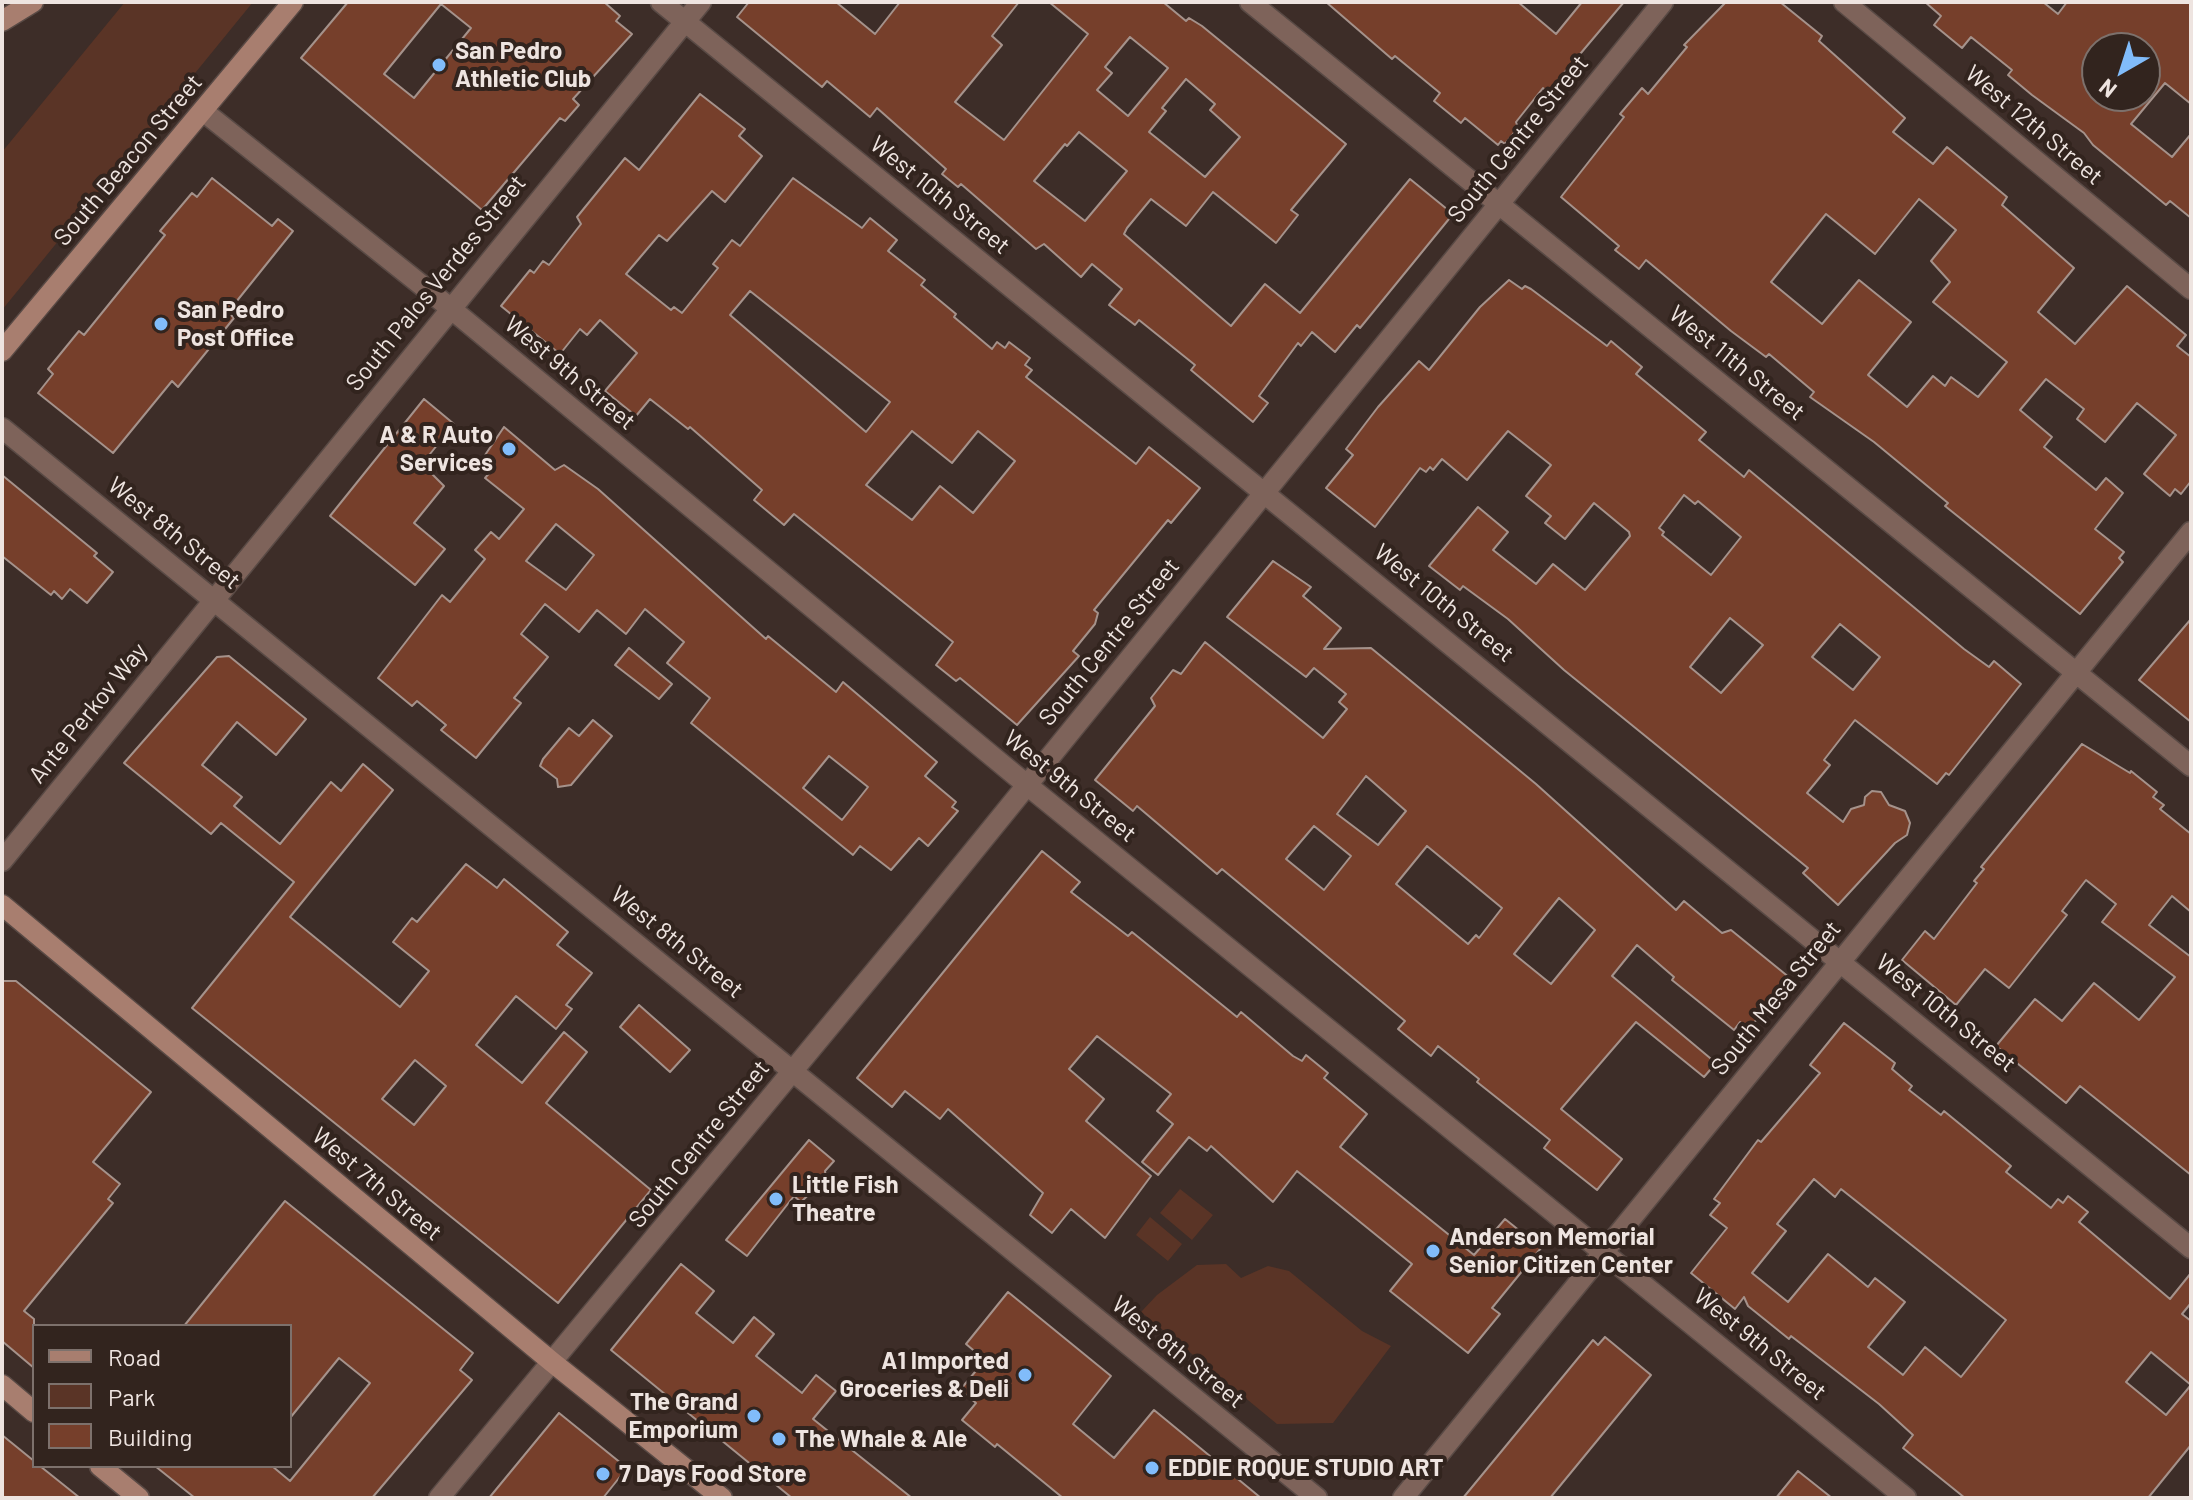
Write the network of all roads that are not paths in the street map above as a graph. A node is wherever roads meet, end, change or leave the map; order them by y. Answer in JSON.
{"nodes":[{"id":1,"x":33,"y":2,"type":"edge"},
{"id":2,"x":293,"y":2,"type":"edge"},
{"id":3,"x":661,"y":2,"type":"edge"},
{"id":4,"x":701,"y":2,"type":"edge"},
{"id":5,"x":1250,"y":2,"type":"edge"},
{"id":6,"x":1663,"y":2,"type":"edge"},
{"id":7,"x":1844,"y":2,"type":"edge"},
{"id":8,"x":2,"y":21,"type":"edge"},
{"id":9,"x":685,"y":22,"type":"junction"},
{"id":10,"x":203,"y":111,"type":"junction"},
{"id":11,"x":1498,"y":204,"type":"junction"},
{"id":12,"x":2191,"y":289,"type":"edge"},
{"id":13,"x":449,"y":307,"type":"junction"},
{"id":14,"x":2,"y":351,"type":"edge"},
{"id":15,"x":2,"y":428,"type":"edge"},
{"id":16,"x":1264,"y":490,"type":"junction"},
{"id":17,"x":2191,"y":532,"type":"edge"},
{"id":18,"x":214,"y":598,"type":"junction"},
{"id":19,"x":2076,"y":672,"type":"junction"},
{"id":20,"x":2191,"y":766,"type":"edge"},
{"id":21,"x":1027,"y":785,"type":"junction"},
{"id":22,"x":2,"y":861,"type":"edge"},
{"id":23,"x":2,"y":905,"type":"edge"},
{"id":24,"x":1841,"y":959,"type":"junction"},
{"id":25,"x":793,"y":1070,"type":"junction"},
{"id":26,"x":2191,"y":1248,"type":"edge"},
{"id":27,"x":1604,"y":1250,"type":"junction"},
{"id":28,"x":552,"y":1362,"type":"junction"},
{"id":29,"x":2,"y":1385,"type":"edge"},
{"id":30,"x":32,"y":1410,"type":"edge"},
{"id":31,"x":102,"y":1468,"type":"edge"},
{"id":32,"x":139,"y":1498,"type":"edge"},
{"id":33,"x":439,"y":1498,"type":"edge"},
{"id":34,"x":722,"y":1498,"type":"edge"},
{"id":35,"x":1317,"y":1498,"type":"edge"},
{"id":36,"x":1403,"y":1498,"type":"edge"},
{"id":37,"x":1906,"y":1498,"type":"edge"}],
"edges":[{"from":1,"to":8,"type":"main road"},
{"from":2,"to":10,"type":"main road","name":"South Beacon Street"},
{"from":3,"to":9,"type":"street","name":"West 10th Street"},
{"from":4,"to":9,"type":"street","name":"South Palos Verdes Street"},
{"from":5,"to":11,"type":"street","name":"West 11th Street"},
{"from":6,"to":11,"type":"street","name":"South Centre Street"},
{"from":7,"to":12,"type":"street","name":"West 12th Street"},
{"from":9,"to":13,"type":"street","name":"South Palos Verdes Street"},
{"from":9,"to":16,"type":"street","name":"West 10th Street"},
{"from":10,"to":13,"type":"street","name":"West 9th Street"},
{"from":10,"to":14,"type":"main road","name":"South Beacon Street"},
{"from":11,"to":16,"type":"street","name":"South Centre Street"},
{"from":11,"to":19,"type":"street","name":"West 11th Street"},
{"from":13,"to":18,"type":"street","name":"South Palos Verdes Street"},
{"from":13,"to":21,"type":"street","name":"West 9th Street"},
{"from":15,"to":18,"type":"street","name":"West 8th Street"},
{"from":16,"to":21,"type":"street","name":"South Centre Street"},
{"from":16,"to":24,"type":"street","name":"West 10th Street"},
{"from":17,"to":19,"type":"street","name":"South Mesa Street"},
{"from":18,"to":22,"type":"street","name":"Ante Perkov Way"},
{"from":18,"to":25,"type":"street","name":"West 8th Street"},
{"from":19,"to":20,"type":"street","name":"West 11th Street"},
{"from":19,"to":24,"type":"street","name":"South Mesa Street"},
{"from":21,"to":25,"type":"street","name":"South Centre Street"},
{"from":21,"to":27,"type":"street","name":"West 9th Street"},
{"from":23,"to":28,"type":"main road","name":"West 7th Street"},
{"from":24,"to":26,"type":"street","name":"West 10th Street"},
{"from":24,"to":27,"type":"street","name":"South Mesa Street"},
{"from":25,"to":28,"type":"street","name":"South Centre Street"},
{"from":25,"to":35,"type":"street","name":"West 8th Street"},
{"from":27,"to":36,"type":"street","name":"South Mesa Street"},
{"from":27,"to":37,"type":"street","name":"West 9th Street"},
{"from":28,"to":33,"type":"street","name":"South Centre Street"},
{"from":28,"to":34,"type":"main road","name":"West 7th Street"},
{"from":29,"to":30,"type":"main road"},
{"from":31,"to":32,"type":"main road"}]}
